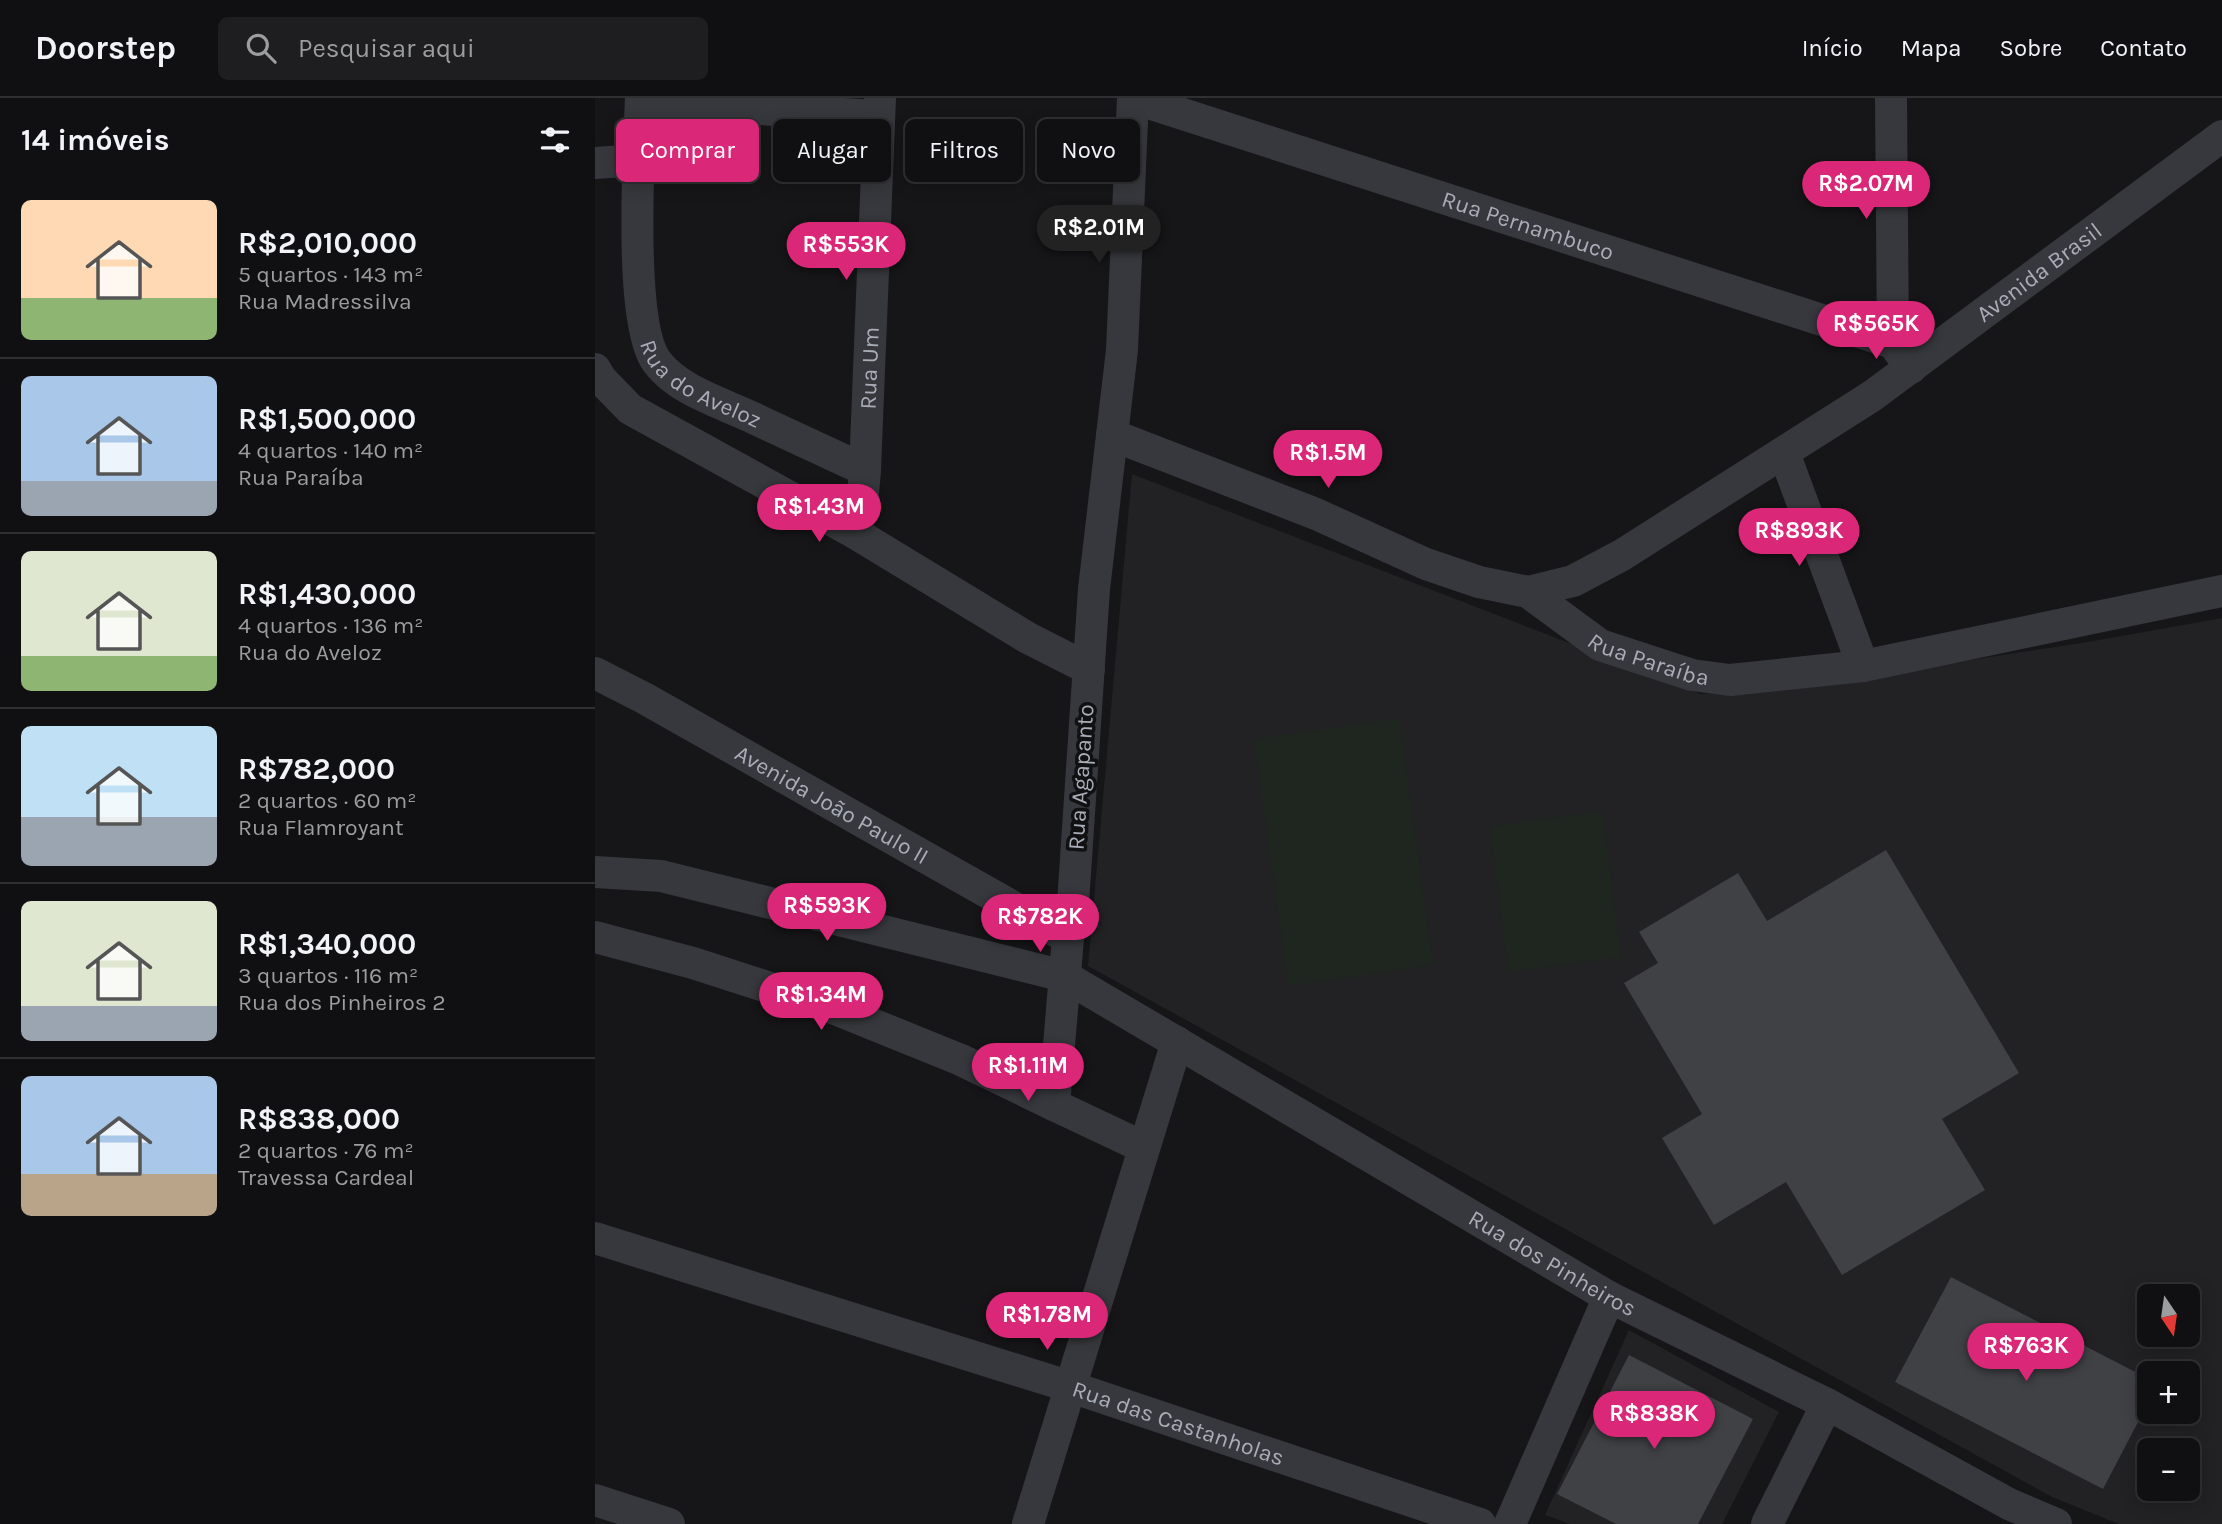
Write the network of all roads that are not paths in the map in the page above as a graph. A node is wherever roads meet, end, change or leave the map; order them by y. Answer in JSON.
{"nodes":[{"id":1,"x":1133,"y":98,"type":"edge"},
{"id":2,"x":1891,"y":98,"type":"edge"},
{"id":3,"x":641,"y":100,"type":"edge"},
{"id":4,"x":879,"y":107,"type":"edge"},
{"id":5,"x":640,"y":119,"type":"edge"},
{"id":6,"x":2219,"y":145,"type":"edge"},
{"id":7,"x":616,"y":162,"type":"edge"},
{"id":8,"x":595,"y":163,"type":"edge"},
{"id":9,"x":638,"y":182,"type":"edge"},
{"id":10,"x":1902,"y":356,"type":"junction"},
{"id":11,"x":595,"y":369,"type":"edge"},
{"id":12,"x":1112,"y":435,"type":"junction"},
{"id":13,"x":1784,"y":453,"type":"junction"},
{"id":14,"x":865,"y":470,"type":"junction"},
{"id":15,"x":855,"y":533,"type":"junction"},
{"id":16,"x":2222,"y":591,"type":"edge"},
{"id":17,"x":1528,"y":592,"type":"junction"},
{"id":18,"x":1863,"y":666,"type":"junction"},
{"id":19,"x":1089,"y":669,"type":"junction"},
{"id":20,"x":595,"y":673,"type":"edge"},
{"id":21,"x":595,"y":872,"type":"edge"},
{"id":22,"x":595,"y":937,"type":"edge"},
{"id":23,"x":1068,"y":938,"type":"junction"},
{"id":24,"x":1065,"y":976,"type":"junction"},
{"id":25,"x":1177,"y":1042,"type":"junction"},
{"id":26,"x":1054,"y":1105,"type":"junction"},
{"id":27,"x":1143,"y":1147,"type":"junction"},
{"id":28,"x":595,"y":1238,"type":"edge"},
{"id":29,"x":1609,"y":1297,"type":"junction"},
{"id":30,"x":1072,"y":1387,"type":"junction"},
{"id":31,"x":1827,"y":1404,"type":"junction"},
{"id":32,"x":595,"y":1500,"type":"edge"},
{"id":33,"x":669,"y":1524,"type":"edge"},
{"id":34,"x":1028,"y":1524,"type":"edge"},
{"id":35,"x":1479,"y":1524,"type":"edge"},
{"id":36,"x":1510,"y":1524,"type":"edge"},
{"id":37,"x":1767,"y":1524,"type":"edge"},
{"id":38,"x":2056,"y":1524,"type":"edge"}],
"edges":[{"from":1,"to":10,"type":"street","name":"Rua Pernambuco"},
{"from":1,"to":12,"type":"street","name":"Rua Agapanto"},
{"from":2,"to":10,"type":"street"},
{"from":3,"to":4,"type":"street"},
{"from":3,"to":5,"type":"street","name":"Rua do Aveloz"},
{"from":4,"to":14,"type":"street","name":"Rua Um"},
{"from":6,"to":10,"type":"street","name":"Avenida Brasil"},
{"from":7,"to":8,"type":"street"},
{"from":9,"to":14,"type":"street","name":"Rua do Aveloz"},
{"from":10,"to":13,"type":"street","name":"Avenida Brasil"},
{"from":11,"to":15,"type":"street"},
{"from":12,"to":17,"type":"street","name":"Rua Paraíba"},
{"from":12,"to":19,"type":"street","name":"Rua Agapanto"},
{"from":13,"to":17,"type":"street","name":"Avenida Brasil"},
{"from":13,"to":18,"type":"street"},
{"from":14,"to":15,"type":"street"},
{"from":15,"to":19,"type":"street"},
{"from":16,"to":18,"type":"street","name":"Rua Paraíba"},
{"from":17,"to":18,"type":"street","name":"Rua Paraíba"},
{"from":19,"to":23,"type":"street","name":"Rua Agapanto"},
{"from":20,"to":23,"type":"street","name":"Avenida João Paulo II"},
{"from":21,"to":24,"type":"street","name":"Rua dos Pinheiros"},
{"from":22,"to":26,"type":"street"},
{"from":23,"to":24,"type":"street","name":"Rua Agapanto"},
{"from":24,"to":25,"type":"street","name":"Rua dos Pinheiros"},
{"from":24,"to":26,"type":"street","name":"Rua Agapanto"},
{"from":25,"to":27,"type":"street"},
{"from":25,"to":29,"type":"street","name":"Rua dos Pinheiros"},
{"from":26,"to":27,"type":"street"},
{"from":27,"to":30,"type":"street"},
{"from":28,"to":30,"type":"street","name":"Rua das Castanholas"},
{"from":29,"to":31,"type":"street","name":"Rua dos Pinheiros"},
{"from":29,"to":36,"type":"street"},
{"from":30,"to":34,"type":"street"},
{"from":30,"to":35,"type":"street","name":"Rua das Castanholas"},
{"from":31,"to":37,"type":"street"},
{"from":31,"to":38,"type":"street","name":"Rua dos Pinheiros"},
{"from":32,"to":33,"type":"street"}]}
